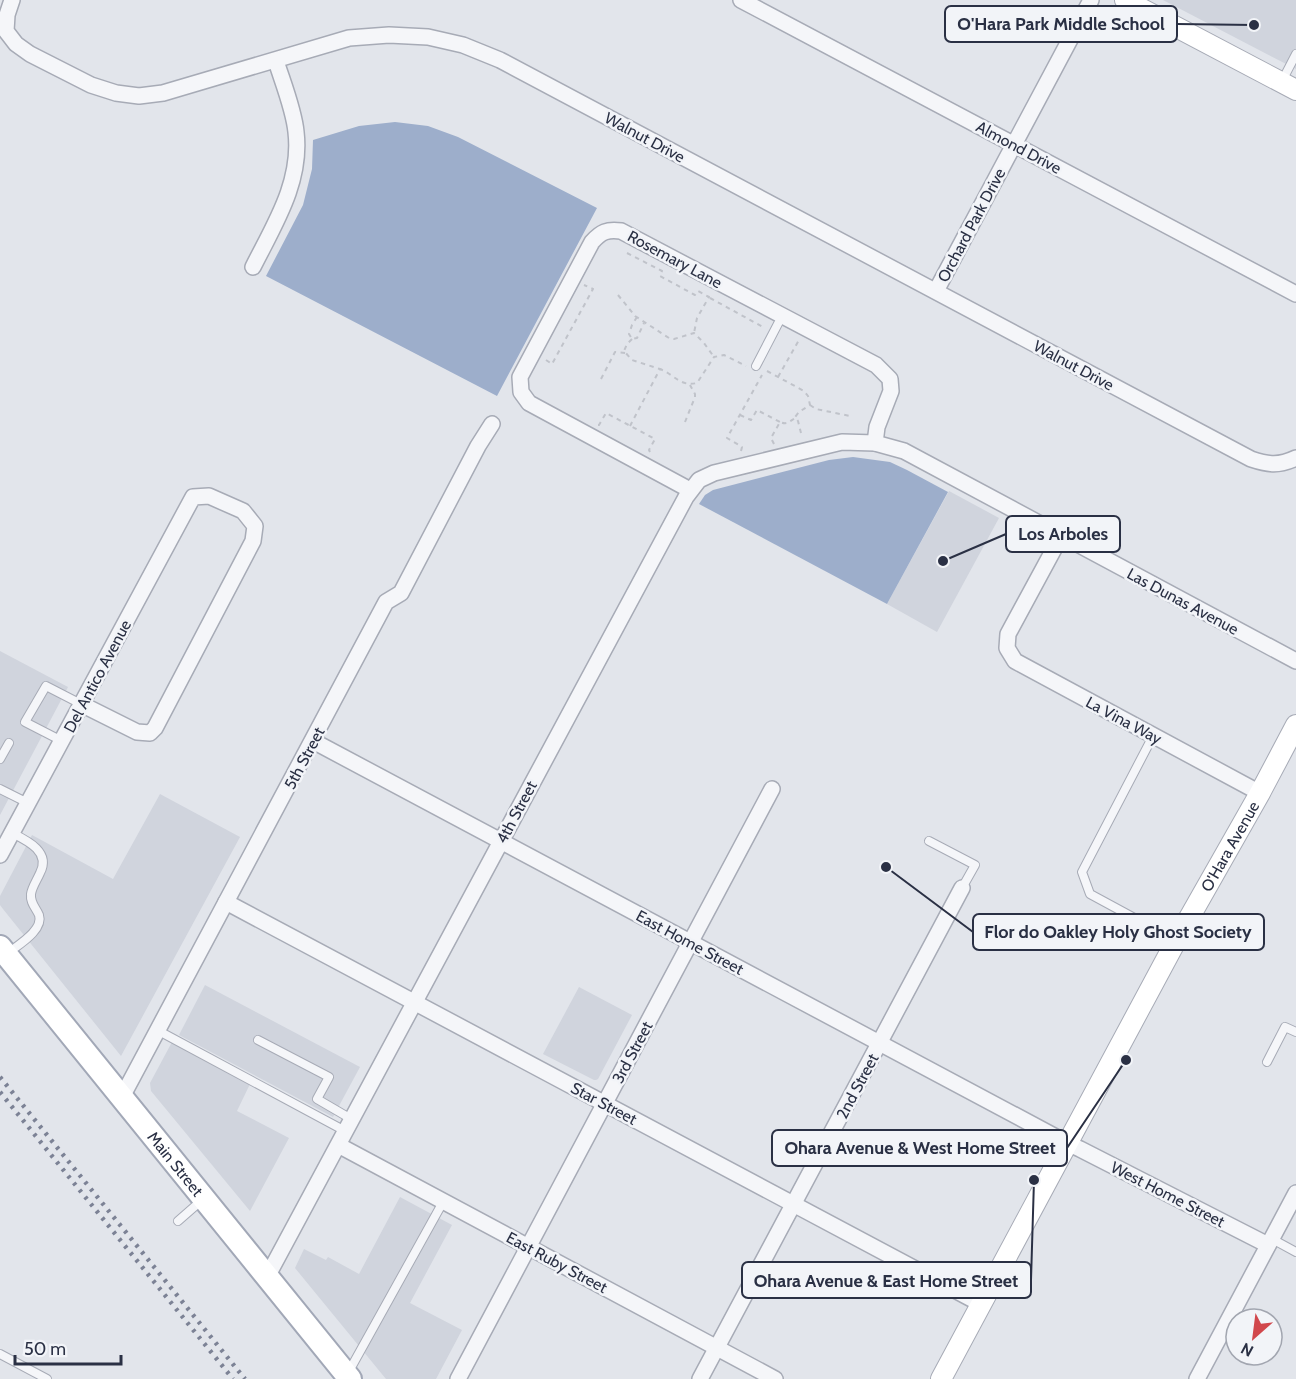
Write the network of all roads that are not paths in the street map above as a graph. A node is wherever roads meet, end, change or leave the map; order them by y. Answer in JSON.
{"nodes":[{"id":1,"x":12,"y":0,"type":"edge"},
{"id":2,"x":741,"y":0,"type":"edge"},
{"id":3,"x":1091,"y":0,"type":"edge"},
{"id":4,"x":1125,"y":0,"type":"edge"},
{"id":5,"x":1296,"y":54,"type":"edge"},
{"id":6,"x":276,"y":61,"type":"junction"},
{"id":7,"x":1288,"y":86,"type":"edge"},
{"id":8,"x":1014,"y":145,"type":"junction"},
{"id":9,"x":253,"y":267,"type":"dead end"},
{"id":10,"x":936,"y":291,"type":"junction"},
{"id":11,"x":1296,"y":294,"type":"edge"},
{"id":12,"x":782,"y":316,"type":"junction"},
{"id":13,"x":753,"y":368,"type":"road end"},
{"id":14,"x":492,"y":424,"type":"dead end"},
{"id":15,"x":842,"y":442,"type":"joint"},
{"id":16,"x":875,"y":443,"type":"junction"},
{"id":17,"x":1290,"y":461,"type":"edge"},
{"id":18,"x":690,"y":490,"type":"junction"},
{"id":19,"x":1061,"y":536,"type":"junction"},
{"id":20,"x":1296,"y":661,"type":"edge"},
{"id":21,"x":81,"y":704,"type":"junction"},
{"id":22,"x":1296,"y":725,"type":"edge"},
{"id":23,"x":1153,"y":736,"type":"junction"},
{"id":24,"x":62,"y":741,"type":"junction"},
{"id":25,"x":313,"y":741,"type":"junction"},
{"id":26,"x":9,"y":743,"type":"dead end"},
{"id":27,"x":0,"y":759,"type":"edge"},
{"id":28,"x":0,"y":789,"type":"edge"},
{"id":29,"x":772,"y":789,"type":"dead end"},
{"id":30,"x":1260,"y":793,"type":"junction"},
{"id":31,"x":28,"y":803,"type":"junction"},
{"id":32,"x":12,"y":833,"type":"junction"},
{"id":33,"x":928,"y":841,"type":"dead end"},
{"id":34,"x":501,"y":842,"type":"junction"},
{"id":35,"x":0,"y":855,"type":"edge"},
{"id":36,"x":962,"y":888,"type":"joint"},
{"id":37,"x":225,"y":902,"type":"junction"},
{"id":38,"x":1176,"y":940,"type":"junction"},
{"id":39,"x":690,"y":943,"type":"junction"},
{"id":40,"x":3,"y":951,"type":"edge"},
{"id":41,"x":415,"y":1002,"type":"junction"},
{"id":42,"x":158,"y":1030,"type":"junction"},
{"id":43,"x":1296,"y":1032,"type":"edge"},
{"id":44,"x":258,"y":1040,"type":"dead end"},
{"id":45,"x":880,"y":1043,"type":"junction"},
{"id":46,"x":1267,"y":1062,"type":"dead end"},
{"id":47,"x":122,"y":1097,"type":"junction"},
{"id":48,"x":604,"y":1103,"type":"junction"},
{"id":49,"x":346,"y":1132,"type":"junction"},
{"id":50,"x":1067,"y":1143,"type":"junction"},
{"id":51,"x":1296,"y":1193,"type":"edge"},
{"id":52,"x":204,"y":1199,"type":"junction"},
{"id":53,"x":443,"y":1202,"type":"junction"},
{"id":54,"x":794,"y":1204,"type":"junction"},
{"id":55,"x":178,"y":1221,"type":"dead end"},
{"id":56,"x":1270,"y":1242,"type":"junction"},
{"id":57,"x":529,"y":1246,"type":"junction"},
{"id":58,"x":1296,"y":1252,"type":"edge"},
{"id":59,"x":267,"y":1277,"type":"junction"},
{"id":60,"x":981,"y":1304,"type":"junction"},
{"id":61,"x":717,"y":1348,"type":"junction"},
{"id":62,"x":0,"y":1354,"type":"edge"},
{"id":63,"x":349,"y":1377,"type":"edge"},
{"id":64,"x":47,"y":1379,"type":"edge"},
{"id":65,"x":458,"y":1379,"type":"edge"},
{"id":66,"x":700,"y":1379,"type":"edge"},
{"id":67,"x":775,"y":1379,"type":"edge"},
{"id":68,"x":941,"y":1379,"type":"edge"},
{"id":69,"x":1197,"y":1379,"type":"edge"}],
"edges":[{"from":1,"to":6,"type":"street","name":"Walnut Drive"},
{"from":2,"to":8,"type":"street","name":"Almond Drive"},
{"from":3,"to":8,"type":"street","name":"Orchard Park Drive"},
{"from":4,"to":7,"type":"main road"},
{"from":5,"to":7,"type":"lane"},
{"from":6,"to":9,"type":"street"},
{"from":6,"to":10,"type":"street","name":"Walnut Drive"},
{"from":8,"to":10,"type":"street","name":"Orchard Park Drive"},
{"from":8,"to":11,"type":"street","name":"Almond Drive"},
{"from":10,"to":17,"type":"street","name":"Walnut Drive"},
{"from":12,"to":13,"type":"lane"},
{"from":12,"to":16,"type":"street","name":"Rosemary Lane"},
{"from":12,"to":18,"type":"street","name":"Rosemary Lane"},
{"from":14,"to":25,"type":"street","name":"5th Street"},
{"from":15,"to":16,"type":"street","name":"Las Dunas Avenue"},
{"from":15,"to":18,"type":"street","name":"4th Street"},
{"from":16,"to":19,"type":"street","name":"Las Dunas Avenue"},
{"from":18,"to":34,"type":"street","name":"4th Street"},
{"from":19,"to":20,"type":"street","name":"Las Dunas Avenue"},
{"from":19,"to":23,"type":"street","name":"La Vina Way"},
{"from":21,"to":21,"type":"street","name":"Del Antico Avenue"},
{"from":21,"to":24,"type":"street","name":"Del Antico Avenue"},
{"from":21,"to":24,"type":"lane"},
{"from":22,"to":30,"type":"main road","name":"O'Hara Avenue"},
{"from":23,"to":30,"type":"street","name":"La Vina Way"},
{"from":23,"to":38,"type":"lane"},
{"from":24,"to":31,"type":"street","name":"Del Antico Avenue"},
{"from":25,"to":34,"type":"street","name":"East Home Street"},
{"from":25,"to":37,"type":"street","name":"5th Street"},
{"from":26,"to":27,"type":"lane"},
{"from":28,"to":31,"type":"lane"},
{"from":29,"to":39,"type":"street","name":"3rd Street"},
{"from":30,"to":38,"type":"main road","name":"O'Hara Avenue"},
{"from":31,"to":32,"type":"street","name":"Del Antico Avenue"},
{"from":32,"to":35,"type":"street","name":"Del Antico Avenue"},
{"from":32,"to":40,"type":"lane"},
{"from":33,"to":36,"type":"lane"},
{"from":34,"to":39,"type":"street","name":"East Home Street"},
{"from":34,"to":41,"type":"street","name":"4th Street"},
{"from":36,"to":45,"type":"street","name":"2nd Street"},
{"from":37,"to":41,"type":"street","name":"Star Street"},
{"from":37,"to":42,"type":"street","name":"5th Street"},
{"from":38,"to":50,"type":"main road","name":"O'Hara Avenue"},
{"from":39,"to":45,"type":"street","name":"East Home Street"},
{"from":39,"to":48,"type":"street","name":"3rd Street"},
{"from":40,"to":47,"type":"main road","name":"Main Street"},
{"from":41,"to":48,"type":"street","name":"Star Street"},
{"from":41,"to":49,"type":"street","name":"4th Street"},
{"from":42,"to":47,"type":"street","name":"5th Street"},
{"from":42,"to":49,"type":"lane"},
{"from":43,"to":46,"type":"lane"},
{"from":44,"to":49,"type":"lane"},
{"from":45,"to":50,"type":"street","name":"East Home Street"},
{"from":45,"to":54,"type":"street","name":"2nd Street"},
{"from":47,"to":52,"type":"main road","name":"Main Street"},
{"from":48,"to":54,"type":"street","name":"Star Street"},
{"from":48,"to":57,"type":"street","name":"3rd Street"},
{"from":49,"to":53,"type":"street","name":"East Ruby Street"},
{"from":49,"to":59,"type":"street","name":"4th Street"},
{"from":50,"to":56,"type":"street","name":"West Home Street"},
{"from":50,"to":60,"type":"main road","name":"O'Hara Avenue"},
{"from":51,"to":56,"type":"street"},
{"from":52,"to":55,"type":"lane"},
{"from":52,"to":59,"type":"main road","name":"Main Street"},
{"from":53,"to":57,"type":"street","name":"East Ruby Street"},
{"from":53,"to":63,"type":"lane"},
{"from":54,"to":60,"type":"street","name":"Star Street"},
{"from":54,"to":61,"type":"street","name":"2nd Street"},
{"from":56,"to":58,"type":"lane"},
{"from":56,"to":69,"type":"street"},
{"from":57,"to":61,"type":"street","name":"East Ruby Street"},
{"from":57,"to":65,"type":"street","name":"3rd Street"},
{"from":59,"to":63,"type":"main road","name":"Main Street"},
{"from":60,"to":68,"type":"main road","name":"O'Hara Avenue"},
{"from":61,"to":66,"type":"street","name":"2nd Street"},
{"from":61,"to":67,"type":"street","name":"East Ruby Street"},
{"from":62,"to":64,"type":"lane"}]}
